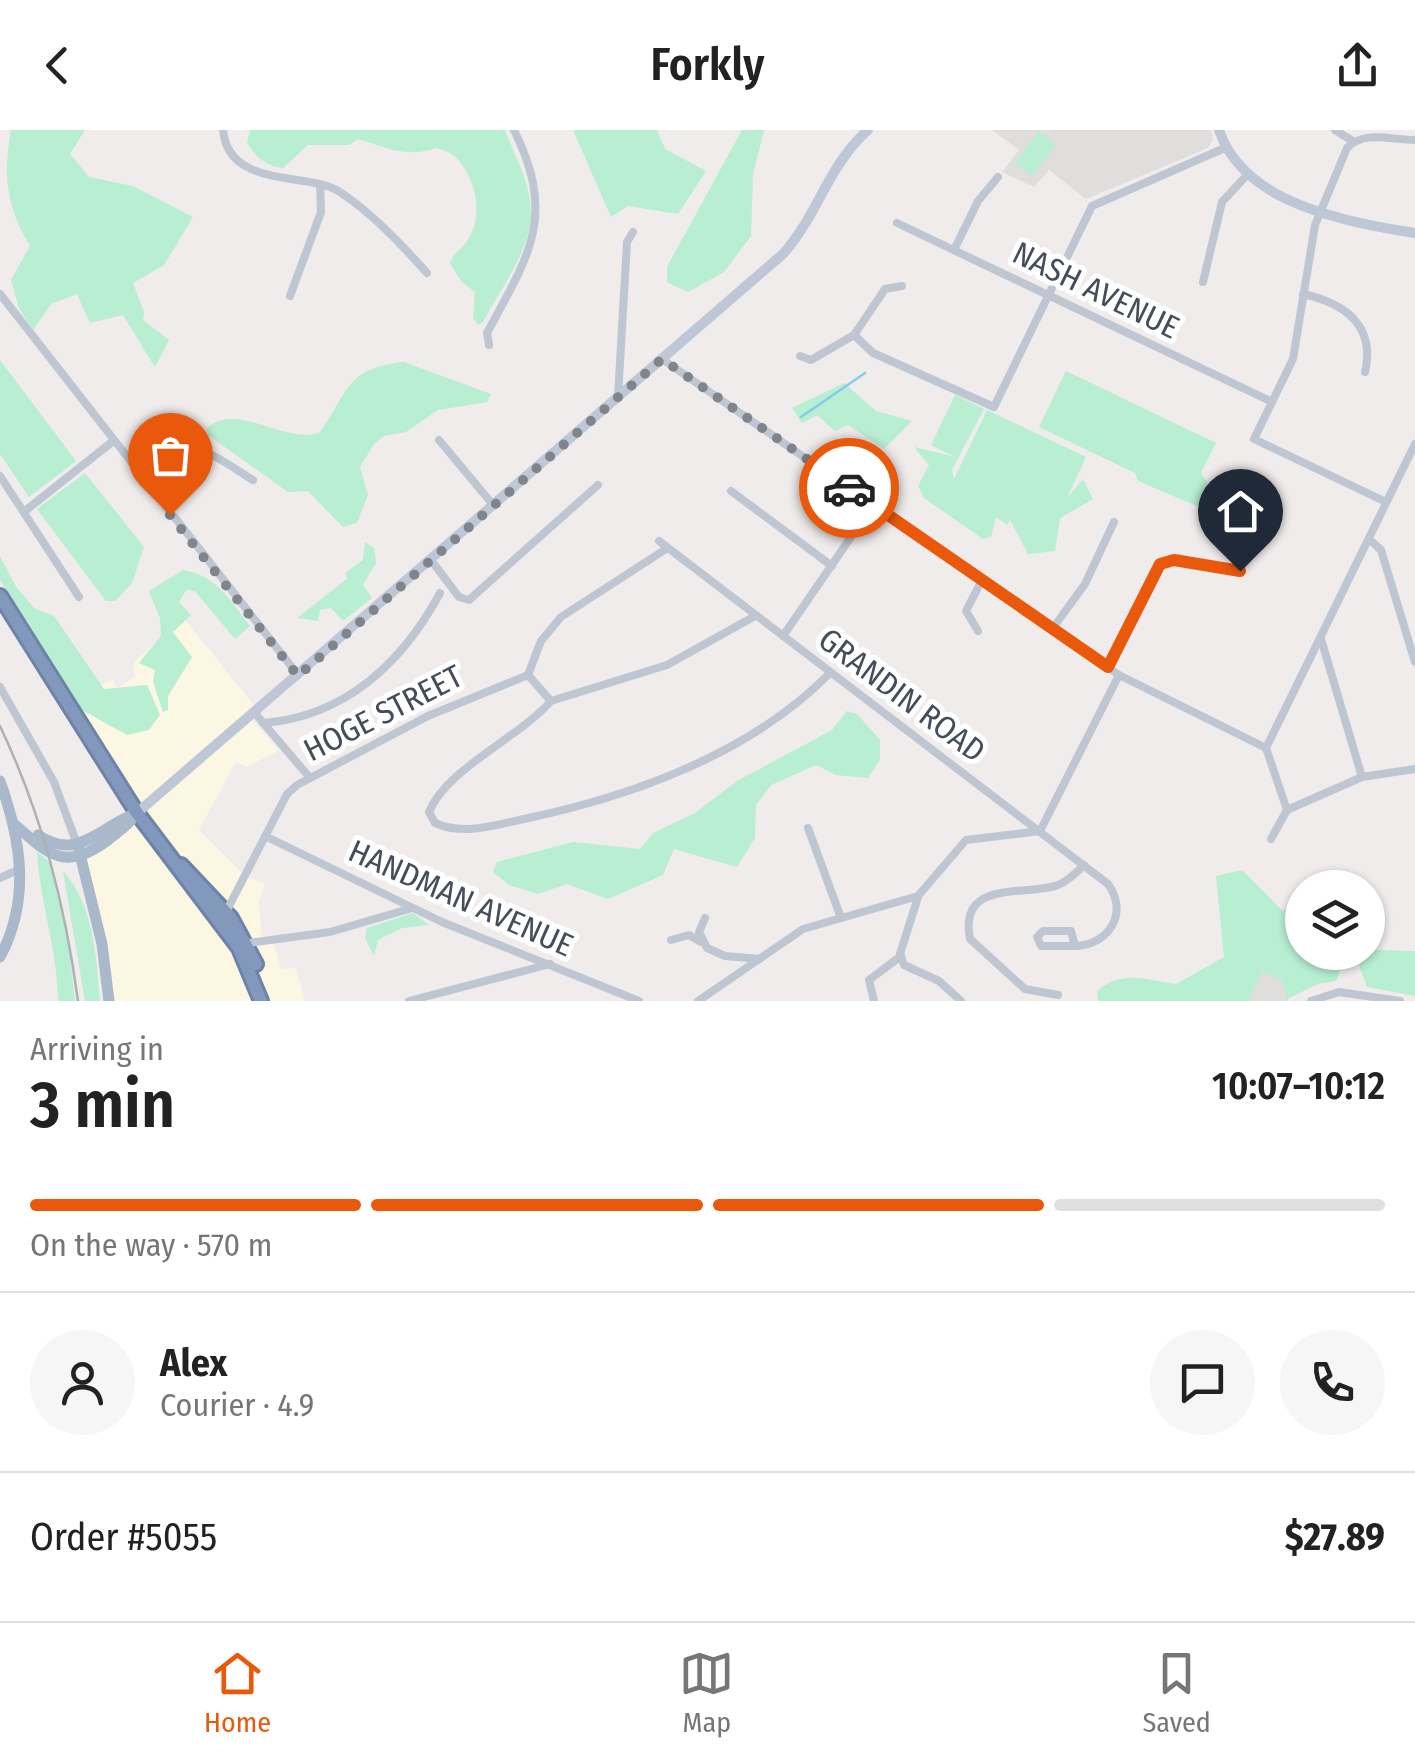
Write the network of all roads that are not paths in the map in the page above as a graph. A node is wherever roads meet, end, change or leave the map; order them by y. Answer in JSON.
{"nodes":[{"id":1,"x":223,"y":130,"type":"edge"},
{"id":2,"x":514,"y":130,"type":"edge"},
{"id":3,"x":868,"y":130,"type":"edge"},
{"id":4,"x":1219,"y":130,"type":"edge"},
{"id":5,"x":1335,"y":130,"type":"edge"},
{"id":6,"x":1352,"y":140,"type":"junction"},
{"id":7,"x":1415,"y":140,"type":"edge"},
{"id":8,"x":1226,"y":147,"type":"junction"},
{"id":9,"x":1248,"y":174,"type":"junction"},
{"id":10,"x":998,"y":177,"type":"dead end"},
{"id":11,"x":320,"y":184,"type":"junction"},
{"id":12,"x":1319,"y":209,"type":"junction"},
{"id":13,"x":897,"y":224,"type":"dead end"},
{"id":14,"x":634,"y":232,"type":"dead end"},
{"id":15,"x":1415,"y":233,"type":"edge"},
{"id":16,"x":954,"y":250,"type":"junction"},
{"id":17,"x":426,"y":273,"type":"dead end"},
{"id":18,"x":1203,"y":282,"type":"dead end"},
{"id":19,"x":902,"y":286,"type":"dead end"},
{"id":20,"x":0,"y":294,"type":"edge"},
{"id":21,"x":1048,"y":294,"type":"junction"},
{"id":22,"x":1303,"y":294,"type":"junction"},
{"id":23,"x":290,"y":296,"type":"dead end"},
{"id":24,"x":854,"y":335,"type":"junction"},
{"id":25,"x":489,"y":345,"type":"dead end"},
{"id":26,"x":800,"y":356,"type":"dead end"},
{"id":27,"x":662,"y":359,"type":"junction"},
{"id":28,"x":1365,"y":372,"type":"dead end"},
{"id":29,"x":618,"y":397,"type":"junction"},
{"id":30,"x":1272,"y":402,"type":"junction"},
{"id":31,"x":439,"y":440,"type":"dead end"},
{"id":32,"x":112,"y":442,"type":"junction"},
{"id":33,"x":1415,"y":444,"type":"edge"},
{"id":34,"x":0,"y":476,"type":"edge"},
{"id":35,"x":253,"y":480,"type":"dead end"},
{"id":36,"x":598,"y":485,"type":"dead end"},
{"id":37,"x":146,"y":486,"type":"junction"},
{"id":38,"x":731,"y":491,"type":"dead end"},
{"id":39,"x":1386,"y":502,"type":"junction"},
{"id":40,"x":494,"y":506,"type":"junction"},
{"id":41,"x":874,"y":506,"type":"junction"},
{"id":42,"x":24,"y":512,"type":"junction"},
{"id":43,"x":1114,"y":522,"type":"dead end"},
{"id":44,"x":1368,"y":539,"type":"junction"},
{"id":45,"x":659,"y":541,"type":"dead end"},
{"id":46,"x":666,"y":549,"type":"junction"},
{"id":47,"x":1250,"y":556,"type":"dead end"},
{"id":48,"x":431,"y":560,"type":"junction"},
{"id":49,"x":832,"y":566,"type":"junction"},
{"id":50,"x":982,"y":580,"type":"junction"},
{"id":51,"x":440,"y":593,"type":"dead end"},
{"id":52,"x":0,"y":596,"type":"edge"},
{"id":53,"x":79,"y":597,"type":"dead end"},
{"id":54,"x":755,"y":616,"type":"junction"},
{"id":55,"x":1053,"y":628,"type":"junction"},
{"id":56,"x":978,"y":631,"type":"dead end"},
{"id":57,"x":783,"y":636,"type":"junction"},
{"id":58,"x":1320,"y":639,"type":"junction"},
{"id":59,"x":1415,"y":662,"type":"edge"},
{"id":60,"x":1108,"y":667,"type":"junction"},
{"id":61,"x":830,"y":673,"type":"junction"},
{"id":62,"x":528,"y":675,"type":"junction"},
{"id":63,"x":1120,"y":675,"type":"junction"},
{"id":64,"x":298,"y":676,"type":"junction"},
{"id":65,"x":0,"y":687,"type":"edge"},
{"id":66,"x":552,"y":701,"type":"junction"},
{"id":67,"x":254,"y":712,"type":"junction"},
{"id":68,"x":263,"y":723,"type":"junction"},
{"id":69,"x":1266,"y":748,"type":"junction"},
{"id":70,"x":1415,"y":769,"type":"edge"},
{"id":71,"x":1362,"y":777,"type":"junction"},
{"id":72,"x":310,"y":778,"type":"junction"},
{"id":73,"x":0,"y":781,"type":"edge"},
{"id":74,"x":1287,"y":810,"type":"junction"},
{"id":75,"x":136,"y":813,"type":"junction"},
{"id":76,"x":14,"y":823,"type":"junction"},
{"id":77,"x":808,"y":828,"type":"dead end"},
{"id":78,"x":1040,"y":831,"type":"junction"},
{"id":79,"x":152,"y":835,"type":"junction"},
{"id":80,"x":265,"y":836,"type":"junction"},
{"id":81,"x":1271,"y":839,"type":"dead end"},
{"id":82,"x":80,"y":851,"type":"junction"},
{"id":83,"x":60,"y":858,"type":"junction"},
{"id":84,"x":1084,"y":865,"type":"junction"},
{"id":85,"x":20,"y":869,"type":"junction"},
{"id":86,"x":0,"y":878,"type":"edge"},
{"id":87,"x":88,"y":881,"type":"junction"},
{"id":88,"x":918,"y":896,"type":"junction"},
{"id":89,"x":412,"y":908,"type":"junction"},
{"id":90,"x":221,"y":917,"type":"junction"},
{"id":91,"x":705,"y":918,"type":"dead end"},
{"id":92,"x":841,"y":918,"type":"junction"},
{"id":93,"x":671,"y":940,"type":"dead end"},
{"id":94,"x":701,"y":942,"type":"junction"},
{"id":95,"x":242,"y":944,"type":"junction"},
{"id":96,"x":1076,"y":946,"type":"junction"},
{"id":97,"x":901,"y":956,"type":"junction"},
{"id":98,"x":0,"y":957,"type":"edge"},
{"id":99,"x":760,"y":959,"type":"junction"},
{"id":100,"x":550,"y":964,"type":"junction"},
{"id":101,"x":1058,"y":995,"type":"dead end"},
{"id":102,"x":109,"y":1001,"type":"edge"},
{"id":103,"x":264,"y":1001,"type":"edge"},
{"id":104,"x":410,"y":1001,"type":"edge"},
{"id":105,"x":638,"y":1001,"type":"edge"},
{"id":106,"x":698,"y":1001,"type":"edge"},
{"id":107,"x":874,"y":1001,"type":"edge"},
{"id":108,"x":961,"y":1001,"type":"edge"},
{"id":109,"x":1312,"y":1001,"type":"edge"},
{"id":110,"x":1400,"y":1001,"type":"edge"}],
"edges":[{"from":1,"to":11,"type":"street"},
{"from":2,"to":25,"type":"street"},
{"from":3,"to":27,"type":"main road"},
{"from":4,"to":8,"type":"main road"},
{"from":5,"to":6,"type":"street"},
{"from":6,"to":7,"type":"street"},
{"from":6,"to":12,"type":"street"},
{"from":8,"to":9,"type":"main road"},
{"from":8,"to":21,"type":"street"},
{"from":9,"to":12,"type":"main road"},
{"from":9,"to":18,"type":"street"},
{"from":10,"to":16,"type":"street"},
{"from":11,"to":17,"type":"street"},
{"from":11,"to":23,"type":"street"},
{"from":12,"to":15,"type":"main road"},
{"from":12,"to":22,"type":"street"},
{"from":13,"to":16,"type":"street","name":"NASH AVENUE"},
{"from":14,"to":29,"type":"street"},
{"from":16,"to":21,"type":"street","name":"NASH AVENUE"},
{"from":19,"to":24,"type":"street"},
{"from":20,"to":32,"type":"street"},
{"from":21,"to":24,"type":"street"},
{"from":21,"to":30,"type":"street","name":"NASH AVENUE"},
{"from":22,"to":28,"type":"street"},
{"from":22,"to":30,"type":"street"},
{"from":24,"to":26,"type":"street"},
{"from":27,"to":29,"type":"main road"},
{"from":27,"to":41,"type":"street"},
{"from":29,"to":40,"type":"main road"},
{"from":30,"to":39,"type":"street"},
{"from":31,"to":40,"type":"street"},
{"from":32,"to":37,"type":"street"},
{"from":32,"to":42,"type":"street"},
{"from":33,"to":39,"type":"street"},
{"from":34,"to":42,"type":"street"},
{"from":35,"to":37,"type":"street"},
{"from":36,"to":48,"type":"street"},
{"from":37,"to":64,"type":"street"},
{"from":38,"to":49,"type":"street"},
{"from":39,"to":44,"type":"street"},
{"from":40,"to":48,"type":"main road"},
{"from":41,"to":49,"type":"street"},
{"from":41,"to":50,"type":"street"},
{"from":42,"to":53,"type":"street"},
{"from":43,"to":55,"type":"street"},
{"from":44,"to":58,"type":"street"},
{"from":44,"to":59,"type":"street"},
{"from":45,"to":46,"type":"street","name":"GRANDIN ROAD"},
{"from":46,"to":54,"type":"street","name":"GRANDIN ROAD"},
{"from":46,"to":62,"type":"street"},
{"from":47,"to":60,"type":"street"},
{"from":48,"to":64,"type":"main road"},
{"from":49,"to":57,"type":"street"},
{"from":50,"to":55,"type":"street"},
{"from":50,"to":56,"type":"street"},
{"from":51,"to":68,"type":"street"},
{"from":52,"to":75,"type":"highway"},
{"from":54,"to":57,"type":"street","name":"GRANDIN ROAD"},
{"from":54,"to":66,"type":"street"},
{"from":55,"to":60,"type":"street"},
{"from":57,"to":61,"type":"street","name":"GRANDIN ROAD"},
{"from":58,"to":69,"type":"street"},
{"from":58,"to":71,"type":"street"},
{"from":60,"to":63,"type":"street"},
{"from":61,"to":66,"type":"street"},
{"from":61,"to":78,"type":"street","name":"GRANDIN ROAD"},
{"from":62,"to":66,"type":"street"},
{"from":62,"to":72,"type":"street","name":"HOGE STREET"},
{"from":63,"to":69,"type":"street"},
{"from":63,"to":78,"type":"street"},
{"from":64,"to":67,"type":"main road"},
{"from":65,"to":82,"type":"street"},
{"from":67,"to":68,"type":"street"},
{"from":67,"to":75,"type":"main road"},
{"from":68,"to":72,"type":"street"},
{"from":69,"to":74,"type":"street"},
{"from":70,"to":71,"type":"street"},
{"from":71,"to":74,"type":"street"},
{"from":72,"to":80,"type":"street","name":"HOGE STREET"},
{"from":73,"to":76,"type":"main road"},
{"from":74,"to":81,"type":"street"},
{"from":75,"to":79,"type":"highway"},
{"from":75,"to":82,"type":"main road"},
{"from":76,"to":82,"type":"main road"},
{"from":76,"to":83,"type":"main road"},
{"from":76,"to":85,"type":"main road"},
{"from":77,"to":92,"type":"street"},
{"from":78,"to":84,"type":"street","name":"GRANDIN ROAD"},
{"from":78,"to":88,"type":"street"},
{"from":79,"to":90,"type":"highway"},
{"from":79,"to":90,"type":"highway"},
{"from":80,"to":89,"type":"street","name":"HANDMAN AVENUE"},
{"from":80,"to":90,"type":"street","name":"HOGE STREET"},
{"from":82,"to":83,"type":"main road"},
{"from":82,"to":87,"type":"main road"},
{"from":83,"to":87,"type":"main road"},
{"from":84,"to":96,"type":"street","name":"GRANDIN ROAD"},
{"from":84,"to":101,"type":"street"},
{"from":85,"to":86,"type":"street"},
{"from":85,"to":98,"type":"main road"},
{"from":87,"to":102,"type":"main road"},
{"from":88,"to":92,"type":"street"},
{"from":88,"to":97,"type":"street"},
{"from":89,"to":95,"type":"street"},
{"from":89,"to":100,"type":"street","name":"HANDMAN AVENUE"},
{"from":90,"to":95,"type":"highway"},
{"from":91,"to":94,"type":"street"},
{"from":92,"to":99,"type":"street"},
{"from":93,"to":94,"type":"street"},
{"from":94,"to":99,"type":"street"},
{"from":95,"to":103,"type":"highway"},
{"from":96,"to":96,"type":"street"},
{"from":97,"to":107,"type":"street"},
{"from":97,"to":108,"type":"street"},
{"from":99,"to":106,"type":"street"},
{"from":100,"to":104,"type":"street"},
{"from":100,"to":105,"type":"street","name":"HANDMAN AVENUE"},
{"from":109,"to":110,"type":"street"}]}
